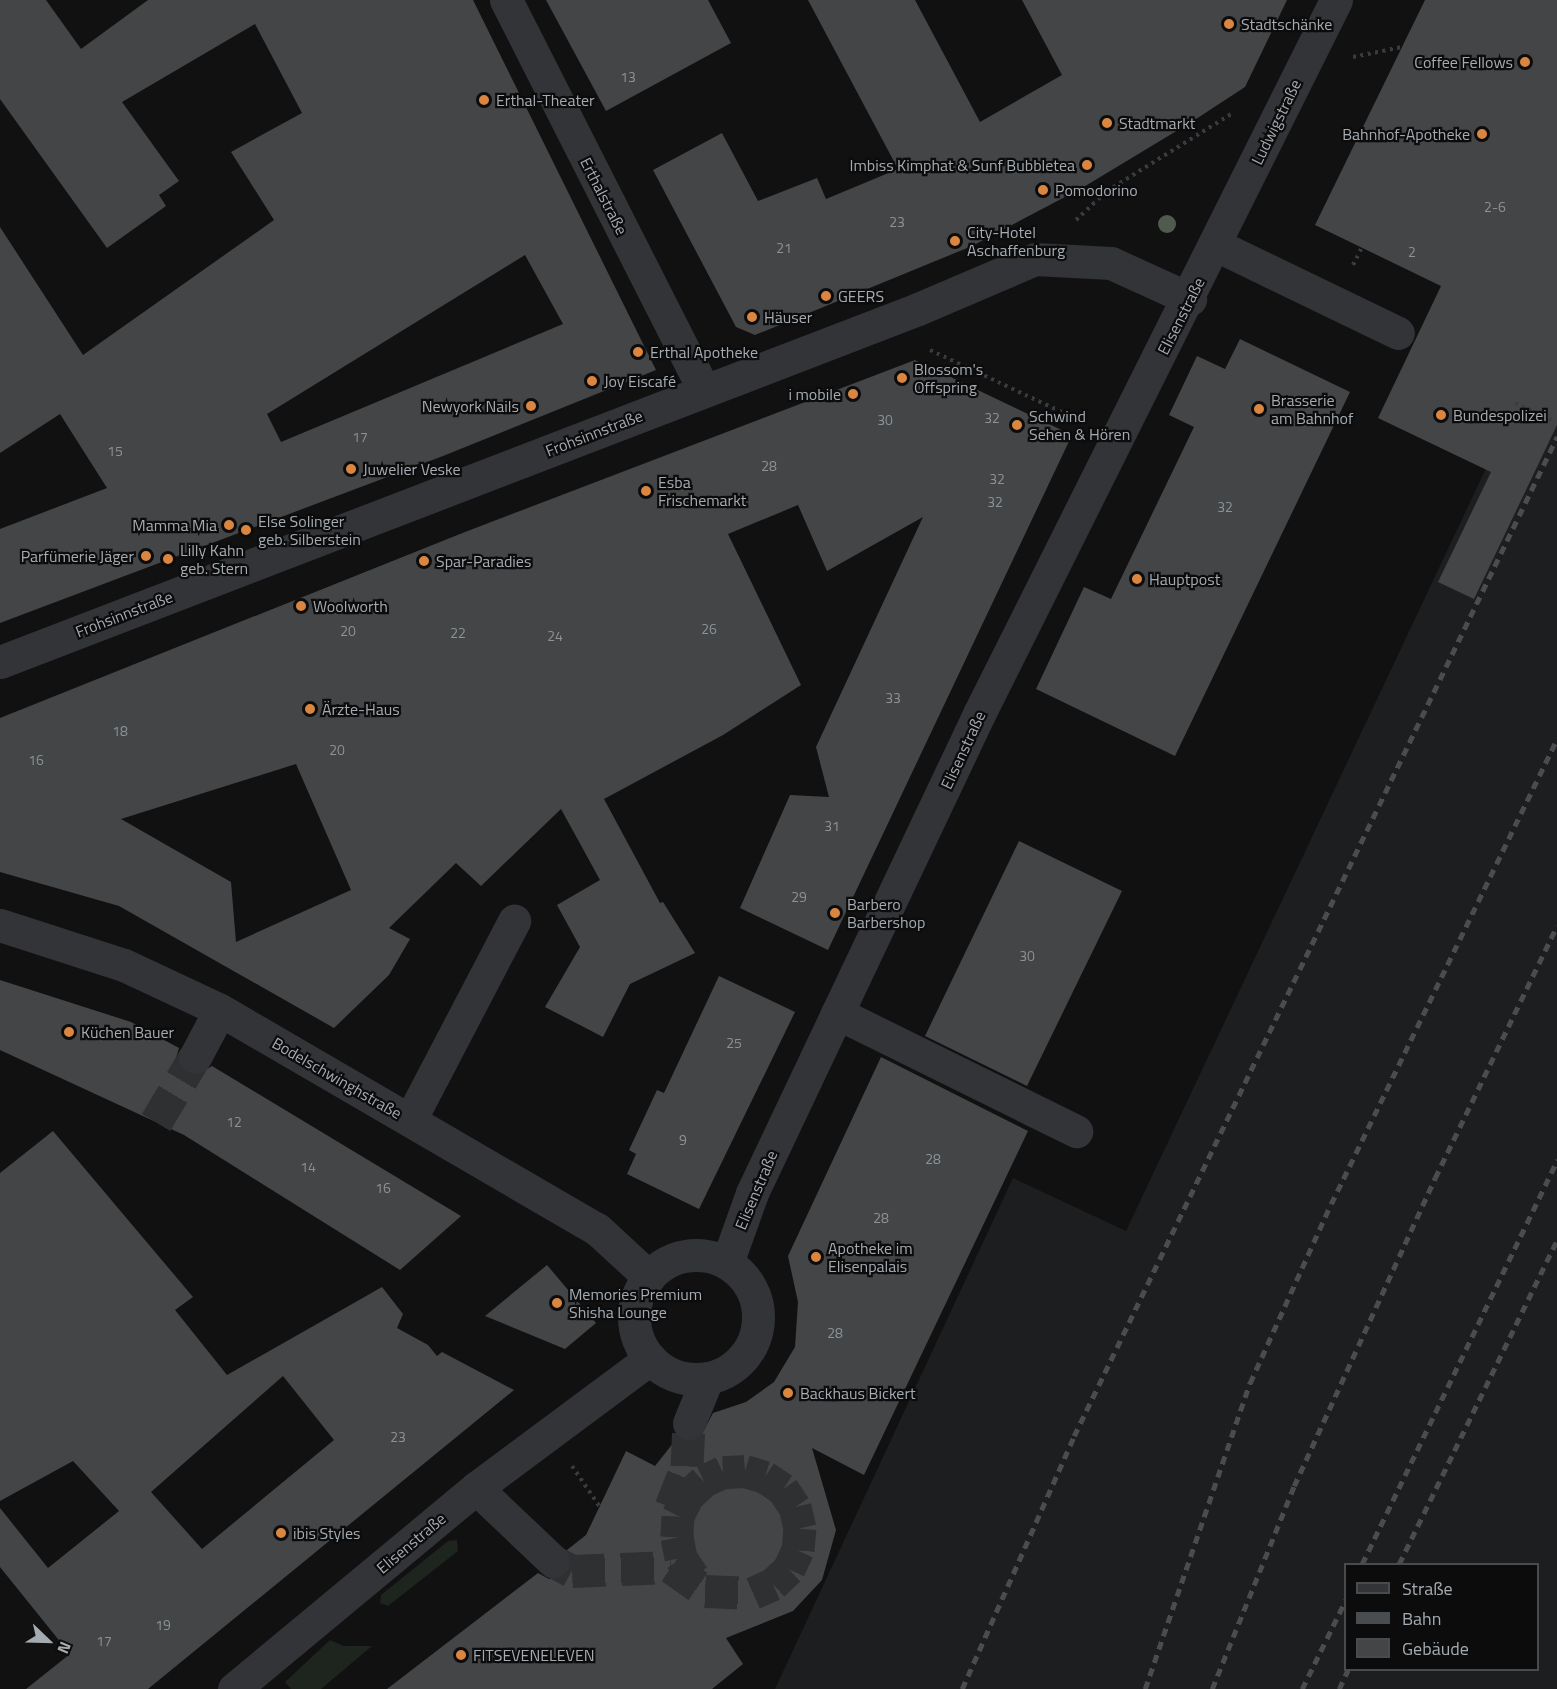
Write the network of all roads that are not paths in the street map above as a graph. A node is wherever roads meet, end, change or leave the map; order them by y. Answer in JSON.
{"nodes":[{"id":1,"x":506,"y":0,"type":"edge"},
{"id":2,"x":1336,"y":0,"type":"edge"},
{"id":3,"x":1216,"y":245,"type":"junction"},
{"id":4,"x":1190,"y":299,"type":"junction"},
{"id":5,"x":1398,"y":333,"type":"dead end"},
{"id":6,"x":704,"y":391,"type":"junction"},
{"id":7,"x":0,"y":662,"type":"edge"},
{"id":8,"x":514,"y":921,"type":"dead end"},
{"id":9,"x":0,"y":925,"type":"edge"},
{"id":10,"x":220,"y":1010,"type":"junction"},
{"id":11,"x":837,"y":1013,"type":"junction"},
{"id":12,"x":195,"y":1057,"type":"tunnel mouth"},
{"id":13,"x":410,"y":1120,"type":"junction"},
{"id":14,"x":1076,"y":1131,"type":"dead end"},
{"id":15,"x":727,"y":1263,"type":"junction"},
{"id":16,"x":649,"y":1277,"type":"junction"},
{"id":17,"x":650,"y":1359,"type":"junction"},
{"id":18,"x":707,"y":1379,"type":"junction"},
{"id":19,"x":689,"y":1423,"type":"tunnel mouth"},
{"id":20,"x":476,"y":1488,"type":"junction"},
{"id":21,"x":553,"y":1561,"type":"tunnel mouth"},
{"id":22,"x":247,"y":1685,"type":"edge"}],
"edges":[{"from":1,"to":6,"type":"street","name":"Erthalstraße"},
{"from":2,"to":3,"type":"street","name":"Ludwigstraße"},
{"from":3,"to":4,"type":"street","name":"Elisenstraße"},
{"from":3,"to":5,"type":"street"},
{"from":4,"to":6,"type":"street","name":"Frohsinnstraße"},
{"from":4,"to":11,"type":"street","name":"Elisenstraße"},
{"from":6,"to":7,"type":"street","name":"Frohsinnstraße"},
{"from":8,"to":13,"type":"street"},
{"from":9,"to":10,"type":"street","name":"Bodelschwinghstraße"},
{"from":10,"to":12,"type":"street"},
{"from":10,"to":13,"type":"street","name":"Bodelschwinghstraße"},
{"from":11,"to":14,"type":"street"},
{"from":11,"to":15,"type":"street","name":"Elisenstraße"},
{"from":13,"to":16,"type":"street","name":"Bodelschwinghstraße"},
{"from":15,"to":16,"type":"street"},
{"from":15,"to":18,"type":"street"},
{"from":16,"to":17,"type":"street"},
{"from":17,"to":18,"type":"street"},
{"from":17,"to":20,"type":"street","name":"Elisenstraße"},
{"from":18,"to":19,"type":"street"},
{"from":20,"to":21,"type":"street"},
{"from":20,"to":22,"type":"street","name":"Elisenstraße"}]}
